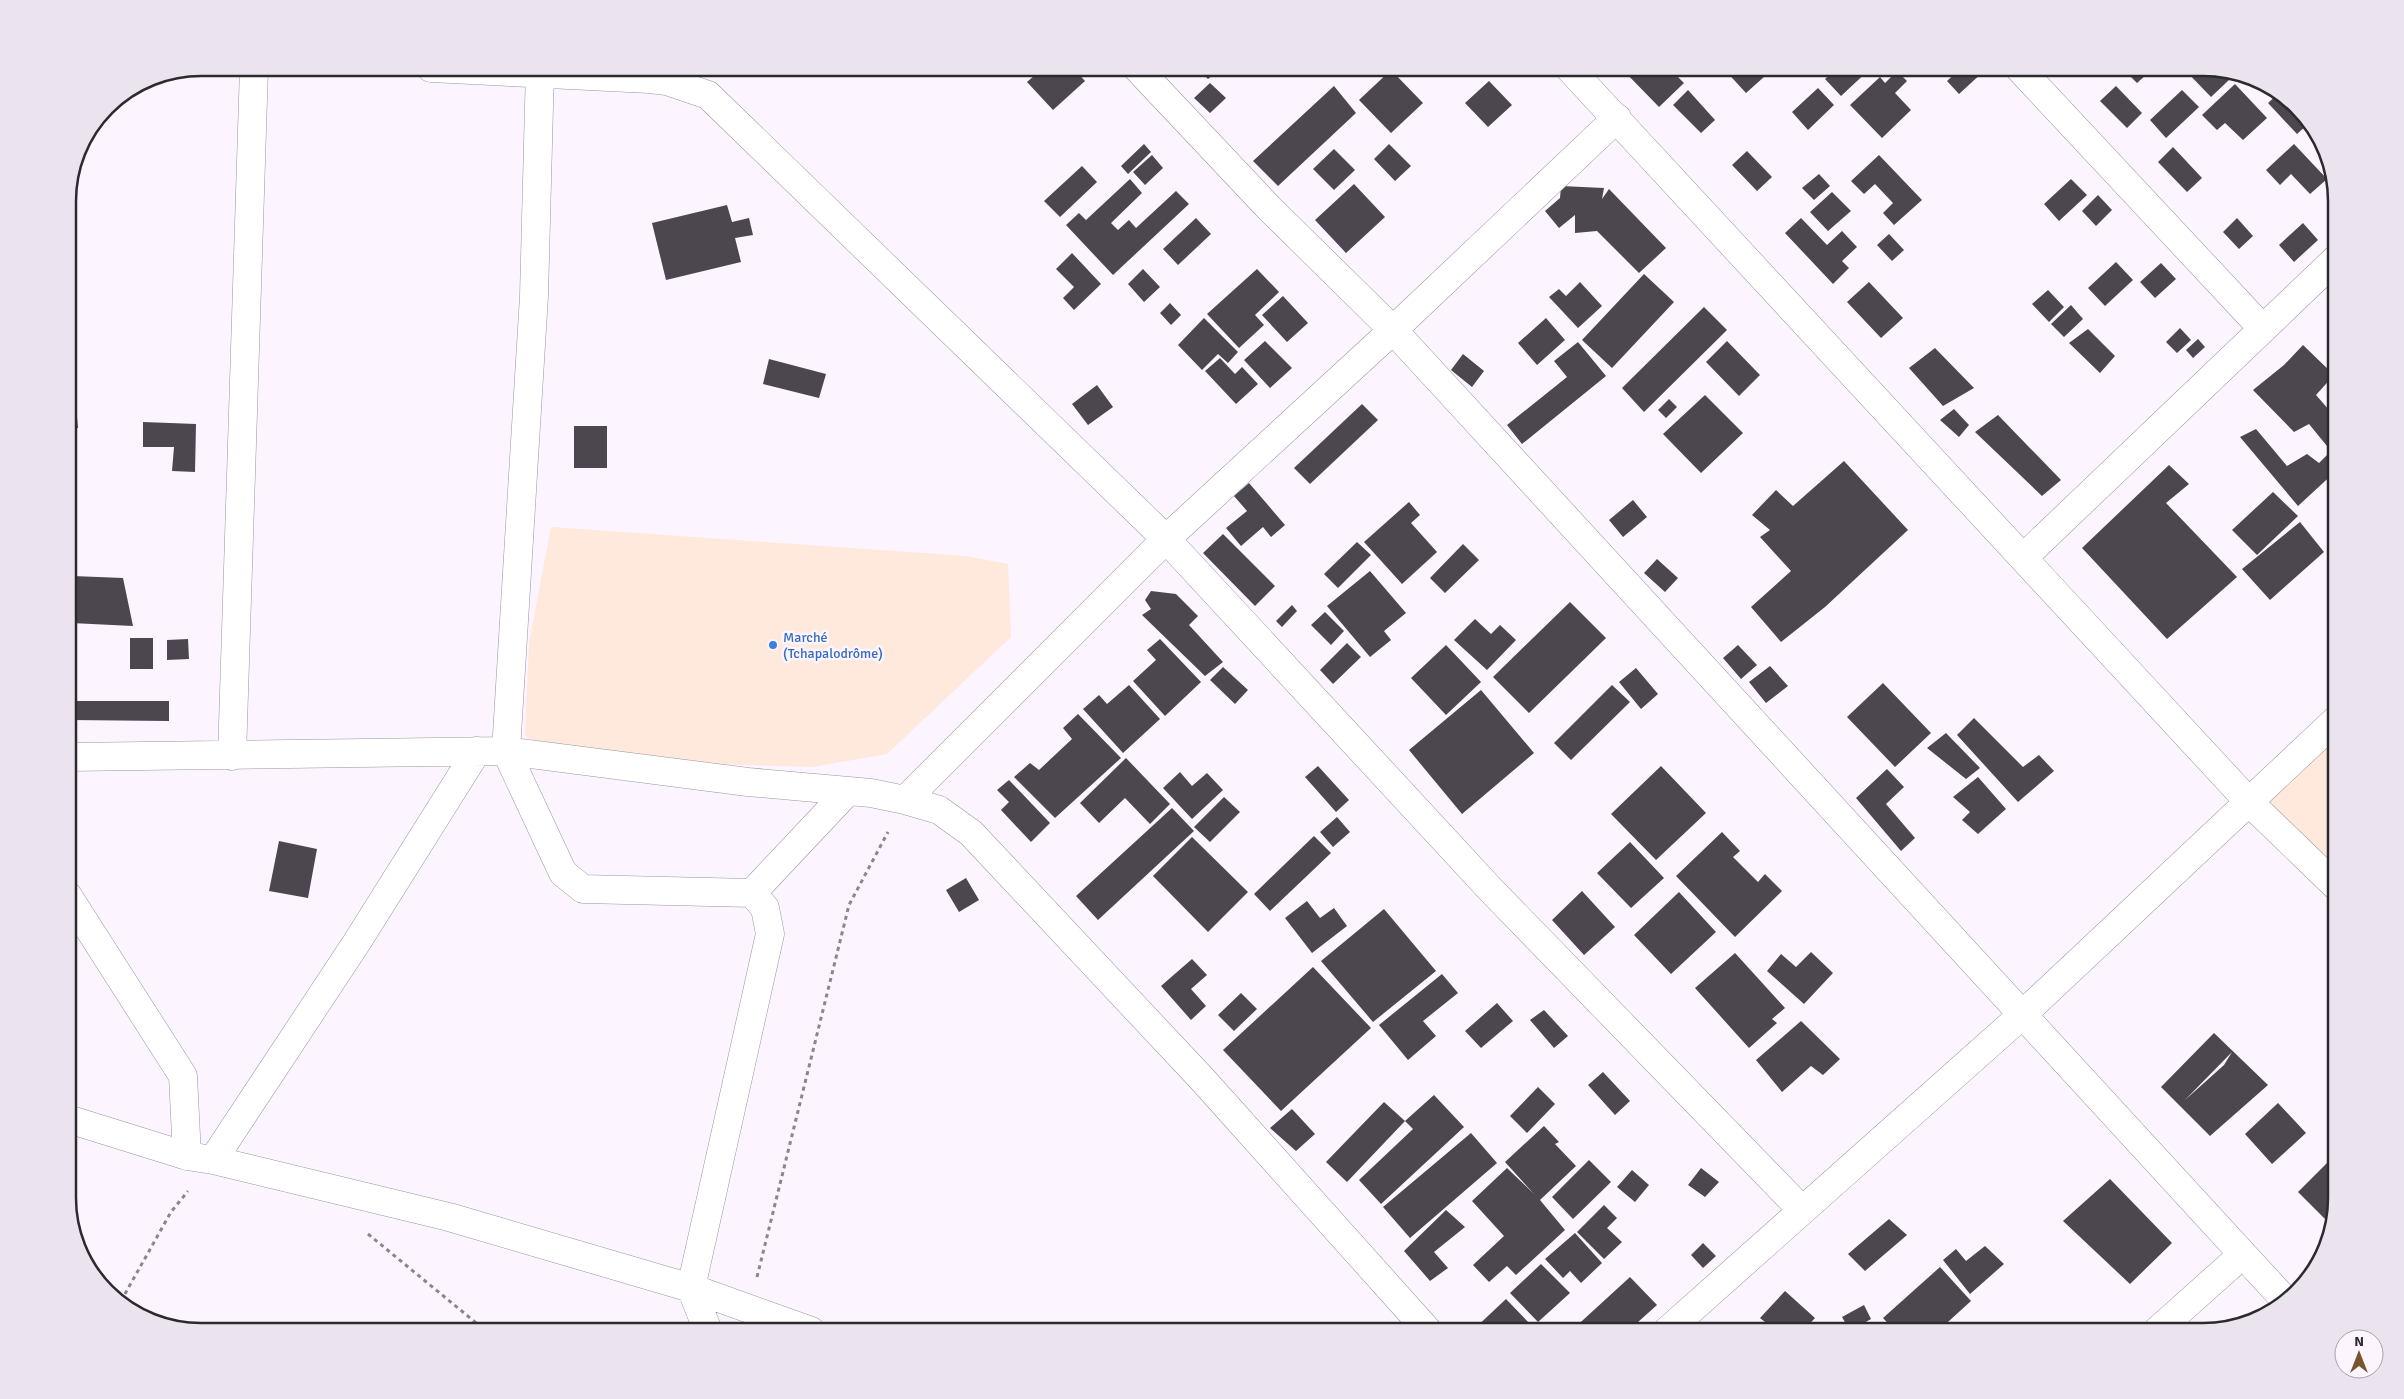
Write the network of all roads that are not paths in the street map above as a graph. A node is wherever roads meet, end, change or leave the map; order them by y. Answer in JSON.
{"nodes":[{"id":1,"x":254,"y":76,"type":"edge"},
{"id":2,"x":540,"y":76,"type":"edge"},
{"id":3,"x":609,"y":76,"type":"edge"},
{"id":4,"x":1144,"y":76,"type":"edge"},
{"id":5,"x":1577,"y":76,"type":"edge"},
{"id":6,"x":2027,"y":76,"type":"edge"},
{"id":7,"x":1617,"y":118,"type":"junction"},
{"id":8,"x":2327,"y":268,"type":"edge"},
{"id":9,"x":2263,"y":329,"type":"junction"},
{"id":10,"x":1393,"y":330,"type":"junction"},
{"id":11,"x":1166,"y":538,"type":"junction"},
{"id":12,"x":2024,"y":557,"type":"junction"},
{"id":13,"x":2328,"y":728,"type":"edge"},
{"id":14,"x":477,"y":751,"type":"junction"},
{"id":15,"x":506,"y":751,"type":"junction"},
{"id":16,"x":232,"y":756,"type":"junction"},
{"id":17,"x":77,"y":757,"type":"edge"},
{"id":18,"x":848,"y":791,"type":"junction"},
{"id":19,"x":905,"y":800,"type":"junction"},
{"id":20,"x":2250,"y":803,"type":"junction"},
{"id":21,"x":2328,"y":878,"type":"edge"},
{"id":22,"x":752,"y":893,"type":"junction"},
{"id":23,"x":77,"y":910,"type":"edge"},
{"id":24,"x":2022,"y":1015,"type":"junction"},
{"id":25,"x":77,"y":1122,"type":"edge"},
{"id":26,"x":200,"y":1158,"type":"junction"},
{"id":27,"x":1802,"y":1210,"type":"junction"},
{"id":28,"x":2242,"y":1255,"type":"junction"},
{"id":29,"x":691,"y":1288,"type":"junction"},
{"id":30,"x":2281,"y":1295,"type":"edge"},
{"id":31,"x":705,"y":1323,"type":"edge"},
{"id":32,"x":788,"y":1323,"type":"edge"},
{"id":33,"x":1420,"y":1323,"type":"edge"},
{"id":34,"x":1677,"y":1323,"type":"edge"},
{"id":35,"x":2167,"y":1323,"type":"edge"}],
"edges":[{"from":1,"to":16,"type":"street"},
{"from":2,"to":15,"type":"street"},
{"from":3,"to":11,"type":"street"},
{"from":4,"to":10,"type":"street"},
{"from":5,"to":7,"type":"street"},
{"from":6,"to":9,"type":"street"},
{"from":7,"to":10,"type":"street"},
{"from":7,"to":12,"type":"street"},
{"from":8,"to":9,"type":"street"},
{"from":9,"to":12,"type":"street"},
{"from":10,"to":11,"type":"street"},
{"from":10,"to":24,"type":"street"},
{"from":11,"to":19,"type":"street"},
{"from":11,"to":27,"type":"street"},
{"from":12,"to":20,"type":"street"},
{"from":13,"to":20,"type":"street"},
{"from":14,"to":15,"type":"street"},
{"from":14,"to":16,"type":"street"},
{"from":14,"to":26,"type":"street"},
{"from":15,"to":18,"type":"street"},
{"from":15,"to":22,"type":"street"},
{"from":16,"to":17,"type":"street"},
{"from":18,"to":19,"type":"street"},
{"from":18,"to":22,"type":"street"},
{"from":19,"to":33,"type":"street"},
{"from":20,"to":21,"type":"street"},
{"from":20,"to":24,"type":"street"},
{"from":22,"to":29,"type":"street"},
{"from":23,"to":26,"type":"street"},
{"from":24,"to":27,"type":"street"},
{"from":24,"to":28,"type":"street"},
{"from":25,"to":26,"type":"street"},
{"from":26,"to":29,"type":"street"},
{"from":27,"to":34,"type":"street"},
{"from":28,"to":30,"type":"street"},
{"from":28,"to":35,"type":"street"},
{"from":29,"to":31,"type":"street"},
{"from":29,"to":32,"type":"street"}]}
